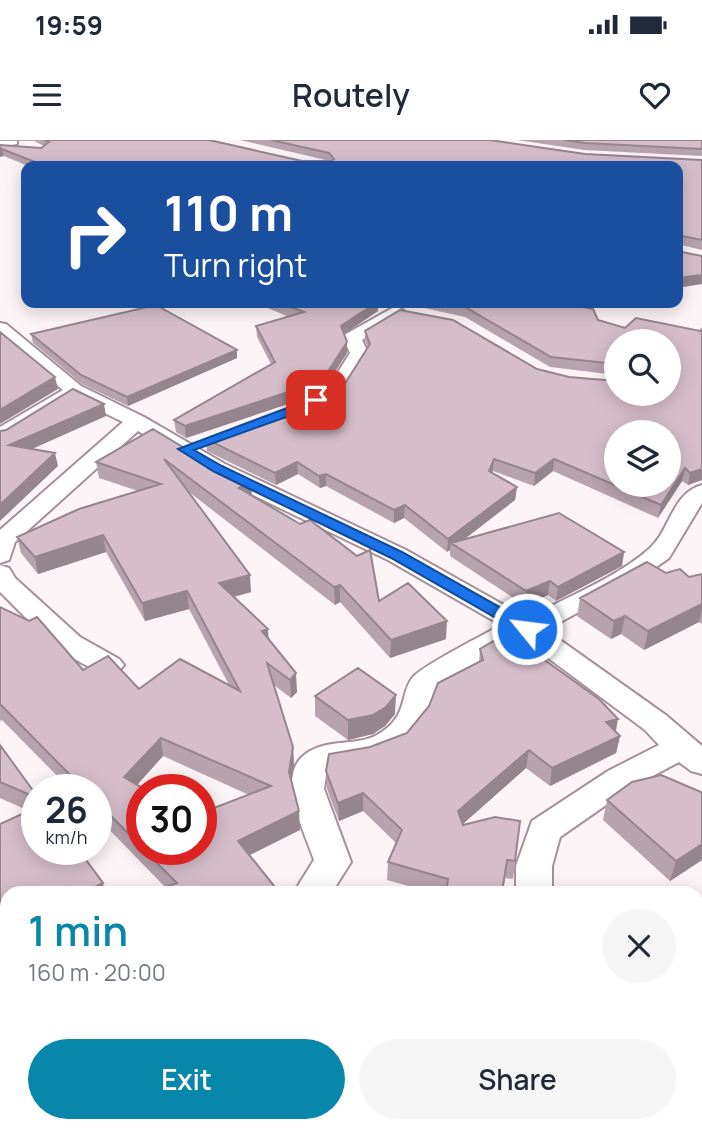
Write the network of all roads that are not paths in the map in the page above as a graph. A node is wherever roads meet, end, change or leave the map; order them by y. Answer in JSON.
{"nodes":[{"id":1,"x":13,"y":142,"type":"edge"},
{"id":2,"x":0,"y":146,"type":"edge"},
{"id":3,"x":28,"y":149,"type":"edge"},
{"id":4,"x":391,"y":308,"type":"edge"},
{"id":5,"x":0,"y":328,"type":"edge"},
{"id":6,"x":74,"y":390,"type":"junction"},
{"id":7,"x":283,"y":414,"type":"edge"},
{"id":8,"x":136,"y":421,"type":"junction"},
{"id":9,"x":0,"y":436,"type":"edge"},
{"id":10,"x":209,"y":440,"type":"edge"},
{"id":11,"x":184,"y":449,"type":"junction"},
{"id":12,"x":702,"y":492,"type":"edge"},
{"id":13,"x":0,"y":555,"type":"edge"},
{"id":14,"x":0,"y":573,"type":"edge"},
{"id":15,"x":524,"y":627,"type":"junction"},
{"id":16,"x":109,"y":666,"type":"edge"},
{"id":17,"x":691,"y":755,"type":"edge"},
{"id":18,"x":316,"y":886,"type":"edge"},
{"id":19,"x":534,"y":886,"type":"edge"}],
"edges":[{"from":1,"to":2,"type":"street"},
{"from":2,"to":3,"type":"street"},
{"from":4,"to":7,"type":"street"},
{"from":5,"to":6,"type":"street"},
{"from":6,"to":8,"type":"street"},
{"from":6,"to":9,"type":"street"},
{"from":8,"to":11,"type":"street"},
{"from":8,"to":13,"type":"street"},
{"from":10,"to":11,"type":"street"},
{"from":11,"to":15,"type":"street"},
{"from":12,"to":15,"type":"street"},
{"from":14,"to":16,"type":"street"},
{"from":15,"to":17,"type":"street"},
{"from":15,"to":18,"type":"street"},
{"from":17,"to":19,"type":"street"}]}
